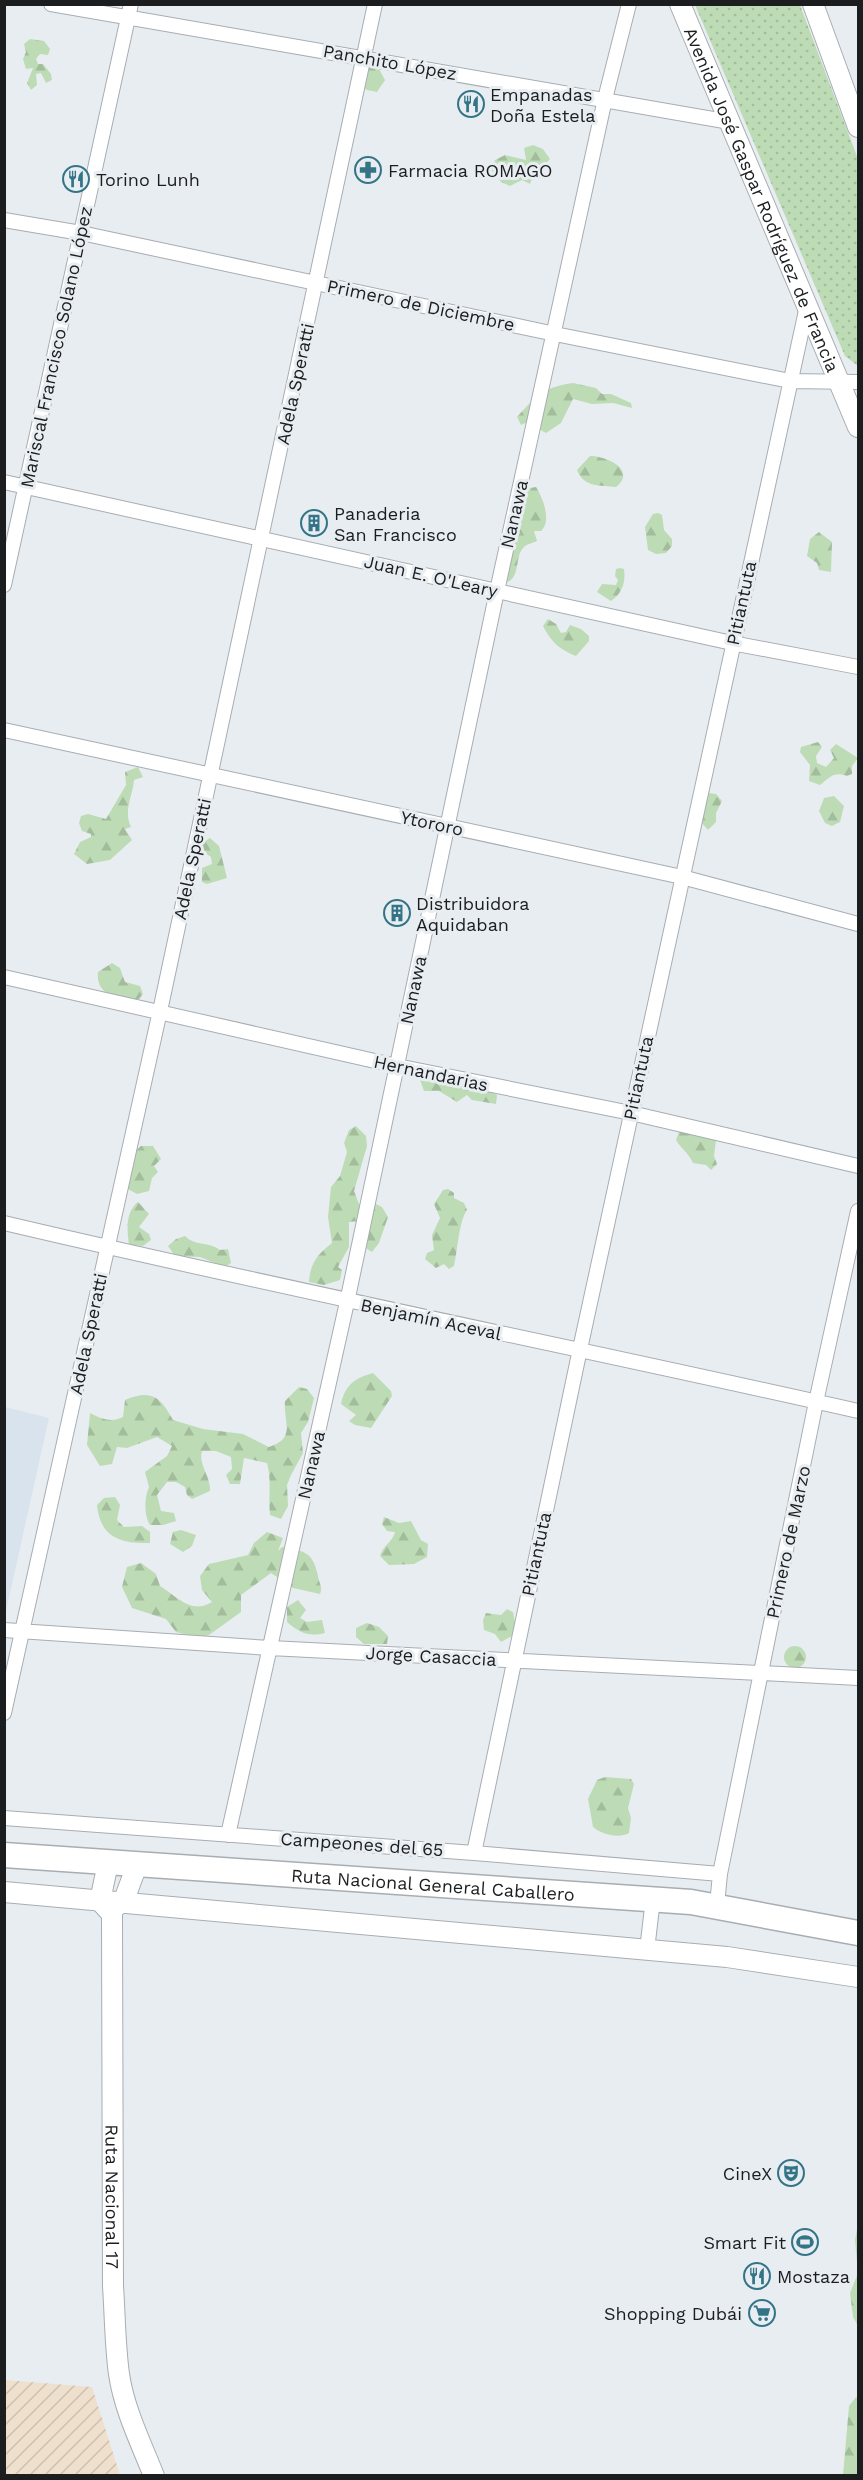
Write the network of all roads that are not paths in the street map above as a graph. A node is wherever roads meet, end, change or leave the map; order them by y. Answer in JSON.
{"nodes":[{"id":1,"x":51,"y":4,"type":"edge"},
{"id":2,"x":375,"y":4,"type":"edge"},
{"id":3,"x":629,"y":4,"type":"edge"},
{"id":4,"x":680,"y":4,"type":"edge"},
{"id":5,"x":813,"y":4,"type":"edge"},
{"id":6,"x":129,"y":11,"type":"edge"},
{"id":7,"x":363,"y":57,"type":"junction"},
{"id":8,"x":605,"y":99,"type":"junction"},
{"id":9,"x":730,"y":122,"type":"junction"},
{"id":10,"x":858,"y":127,"type":"edge"},
{"id":11,"x":4,"y":220,"type":"edge"},
{"id":12,"x":81,"y":233,"type":"junction"},
{"id":13,"x":317,"y":282,"type":"junction"},
{"id":14,"x":807,"y":305,"type":"junction"},
{"id":15,"x":555,"y":334,"type":"junction"},
{"id":16,"x":790,"y":381,"type":"junction"},
{"id":17,"x":849,"y":381,"type":"edge"},
{"id":18,"x":858,"y":427,"type":"edge"},
{"id":19,"x":4,"y":482,"type":"edge"},
{"id":20,"x":26,"y":486,"type":"junction"},
{"id":21,"x":261,"y":537,"type":"junction"},
{"id":22,"x":4,"y":585,"type":"edge"},
{"id":23,"x":497,"y":591,"type":"junction"},
{"id":24,"x":732,"y":643,"type":"junction"},
{"id":25,"x":858,"y":667,"type":"edge"},
{"id":26,"x":4,"y":730,"type":"edge"},
{"id":27,"x":210,"y":775,"type":"junction"},
{"id":28,"x":446,"y":826,"type":"junction"},
{"id":29,"x":682,"y":877,"type":"junction"},
{"id":30,"x":858,"y":924,"type":"edge"},
{"id":31,"x":4,"y":976,"type":"edge"},
{"id":32,"x":160,"y":1011,"type":"junction"},
{"id":33,"x":397,"y":1066,"type":"junction"},
{"id":34,"x":631,"y":1113,"type":"junction"},
{"id":35,"x":858,"y":1166,"type":"edge"},
{"id":36,"x":858,"y":1211,"type":"edge"},
{"id":37,"x":4,"y":1223,"type":"edge"},
{"id":38,"x":107,"y":1248,"type":"junction"},
{"id":39,"x":347,"y":1302,"type":"junction"},
{"id":40,"x":580,"y":1349,"type":"junction"},
{"id":41,"x":816,"y":1402,"type":"junction"},
{"id":42,"x":858,"y":1411,"type":"edge"},
{"id":43,"x":4,"y":1630,"type":"edge"},
{"id":44,"x":22,"y":1631,"type":"junction"},
{"id":45,"x":270,"y":1648,"type":"junction"},
{"id":46,"x":514,"y":1660,"type":"junction"},
{"id":47,"x":761,"y":1673,"type":"junction"},
{"id":48,"x":858,"y":1678,"type":"edge"},
{"id":49,"x":4,"y":1713,"type":"edge"},
{"id":50,"x":4,"y":1818,"type":"edge"},
{"id":51,"x":228,"y":1835,"type":"junction"},
{"id":52,"x":474,"y":1852,"type":"junction"},
{"id":53,"x":4,"y":1855,"type":"edge"},
{"id":54,"x":108,"y":1863,"type":"junction"},
{"id":55,"x":137,"y":1865,"type":"junction"},
{"id":56,"x":720,"y":1874,"type":"junction"},
{"id":57,"x":4,"y":1892,"type":"edge"},
{"id":58,"x":652,"y":1899,"type":"junction"},
{"id":59,"x":110,"y":1905,"type":"junction"},
{"id":60,"x":717,"y":1905,"type":"junction"},
{"id":61,"x":858,"y":1934,"type":"edge"},
{"id":62,"x":647,"y":1950,"type":"junction"},
{"id":63,"x":858,"y":1977,"type":"edge"},
{"id":64,"x":154,"y":2475,"type":"edge"}],
"edges":[{"from":1,"to":6,"type":"street","name":"Panchito López"},
{"from":2,"to":7,"type":"street","name":"Adela Speratti"},
{"from":3,"to":8,"type":"street","name":"Nanawa"},
{"from":4,"to":9,"type":"street","name":"Avenida José Gaspar Rodríguez de Francia"},
{"from":5,"to":10,"type":"street"},
{"from":6,"to":7,"type":"street","name":"Panchito López"},
{"from":6,"to":12,"type":"street","name":"Mariscal Francisco Solano López"},
{"from":7,"to":8,"type":"street","name":"Panchito López"},
{"from":7,"to":13,"type":"street","name":"Adela Speratti"},
{"from":8,"to":9,"type":"street","name":"Panchito López"},
{"from":8,"to":15,"type":"street","name":"Nanawa"},
{"from":9,"to":14,"type":"street","name":"Avenida José Gaspar Rodríguez de Francia"},
{"from":11,"to":12,"type":"street","name":"Primero de Diciembre"},
{"from":12,"to":13,"type":"street","name":"Primero de Diciembre"},
{"from":12,"to":20,"type":"street","name":"Mariscal Francisco Solano López"},
{"from":13,"to":15,"type":"street","name":"Primero de Diciembre"},
{"from":13,"to":21,"type":"street","name":"Adela Speratti"},
{"from":14,"to":16,"type":"street","name":"Pitiantuta"},
{"from":14,"to":17,"type":"street","name":"Avenida José Gaspar Rodríguez de Francia"},
{"from":15,"to":16,"type":"street","name":"Primero de Diciembre"},
{"from":15,"to":23,"type":"street","name":"Nanawa"},
{"from":16,"to":17,"type":"street","name":"Primero de Diciembre"},
{"from":16,"to":24,"type":"street","name":"Pitiantuta"},
{"from":17,"to":18,"type":"street","name":"Avenida José Gaspar Rodríguez de Francia"},
{"from":19,"to":20,"type":"street","name":"Juan E. O'Leary"},
{"from":20,"to":21,"type":"street","name":"Juan E. O'Leary"},
{"from":20,"to":22,"type":"street","name":"Mariscal Francisco Solano López"},
{"from":21,"to":23,"type":"street","name":"Juan E. O'Leary"},
{"from":21,"to":27,"type":"street","name":"Adela Speratti"},
{"from":23,"to":24,"type":"street","name":"Juan E. O'Leary"},
{"from":23,"to":28,"type":"street","name":"Nanawa"},
{"from":24,"to":25,"type":"street","name":"Juan E. O'Leary"},
{"from":24,"to":29,"type":"street","name":"Pitiantuta"},
{"from":26,"to":27,"type":"street","name":"Ytororo"},
{"from":27,"to":28,"type":"street","name":"Ytororo"},
{"from":27,"to":32,"type":"street","name":"Adela Speratti"},
{"from":28,"to":29,"type":"street","name":"Ytororo"},
{"from":28,"to":33,"type":"street","name":"Nanawa"},
{"from":29,"to":30,"type":"street","name":"Ytororo"},
{"from":29,"to":34,"type":"street","name":"Pitiantuta"},
{"from":31,"to":32,"type":"street","name":"Hernandarias"},
{"from":32,"to":33,"type":"street","name":"Hernandarias"},
{"from":32,"to":38,"type":"street","name":"Adela Speratti"},
{"from":33,"to":34,"type":"street","name":"Hernandarias"},
{"from":33,"to":39,"type":"street","name":"Nanawa"},
{"from":34,"to":35,"type":"street","name":"Hernandarias"},
{"from":34,"to":40,"type":"street","name":"Pitiantuta"},
{"from":36,"to":41,"type":"street","name":"Primero de Marzo"},
{"from":37,"to":38,"type":"street","name":"Benjamín Aceval"},
{"from":38,"to":39,"type":"street","name":"Benjamín Aceval"},
{"from":38,"to":44,"type":"street","name":"Adela Speratti"},
{"from":39,"to":40,"type":"street","name":"Benjamín Aceval"},
{"from":39,"to":45,"type":"street","name":"Nanawa"},
{"from":40,"to":41,"type":"street","name":"Benjamín Aceval"},
{"from":40,"to":46,"type":"street","name":"Pitiantuta"},
{"from":41,"to":42,"type":"street","name":"Benjamín Aceval"},
{"from":41,"to":47,"type":"street","name":"Primero de Marzo"},
{"from":43,"to":44,"type":"street","name":"Jorge Casaccia"},
{"from":44,"to":45,"type":"street","name":"Jorge Casaccia"},
{"from":44,"to":49,"type":"street","name":"Adela Speratti"},
{"from":45,"to":46,"type":"street","name":"Jorge Casaccia"},
{"from":45,"to":51,"type":"street","name":"Nanawa"},
{"from":46,"to":47,"type":"street","name":"Jorge Casaccia"},
{"from":46,"to":52,"type":"street","name":"Pitiantuta"},
{"from":47,"to":48,"type":"street","name":"Jorge Casaccia"},
{"from":47,"to":56,"type":"street","name":"Primero de Marzo"},
{"from":50,"to":51,"type":"street","name":"Campeones del 65"},
{"from":51,"to":52,"type":"street","name":"Campeones del 65"},
{"from":52,"to":56,"type":"street","name":"Campeones del 65"},
{"from":53,"to":54,"type":"highway","name":"Ruta Nacional General Caballero"},
{"from":54,"to":55,"type":"highway","name":"Ruta Nacional General Caballero"},
{"from":54,"to":59,"type":"street","name":"Ruta Nacional 17"},
{"from":55,"to":58,"type":"highway","name":"Ruta Nacional General Caballero"},
{"from":55,"to":59,"type":"street","name":"Ruta Nacional 17"},
{"from":56,"to":60,"type":"street","name":"Primero de Marzo"},
{"from":57,"to":59,"type":"street"},
{"from":58,"to":60,"type":"highway","name":"Ruta Nacional General Caballero"},
{"from":58,"to":62,"type":"street"},
{"from":59,"to":62,"type":"street"},
{"from":59,"to":64,"type":"street","name":"Ruta Nacional 17"},
{"from":60,"to":61,"type":"highway","name":"Ruta Nacional General Caballero"},
{"from":62,"to":63,"type":"street"}]}
